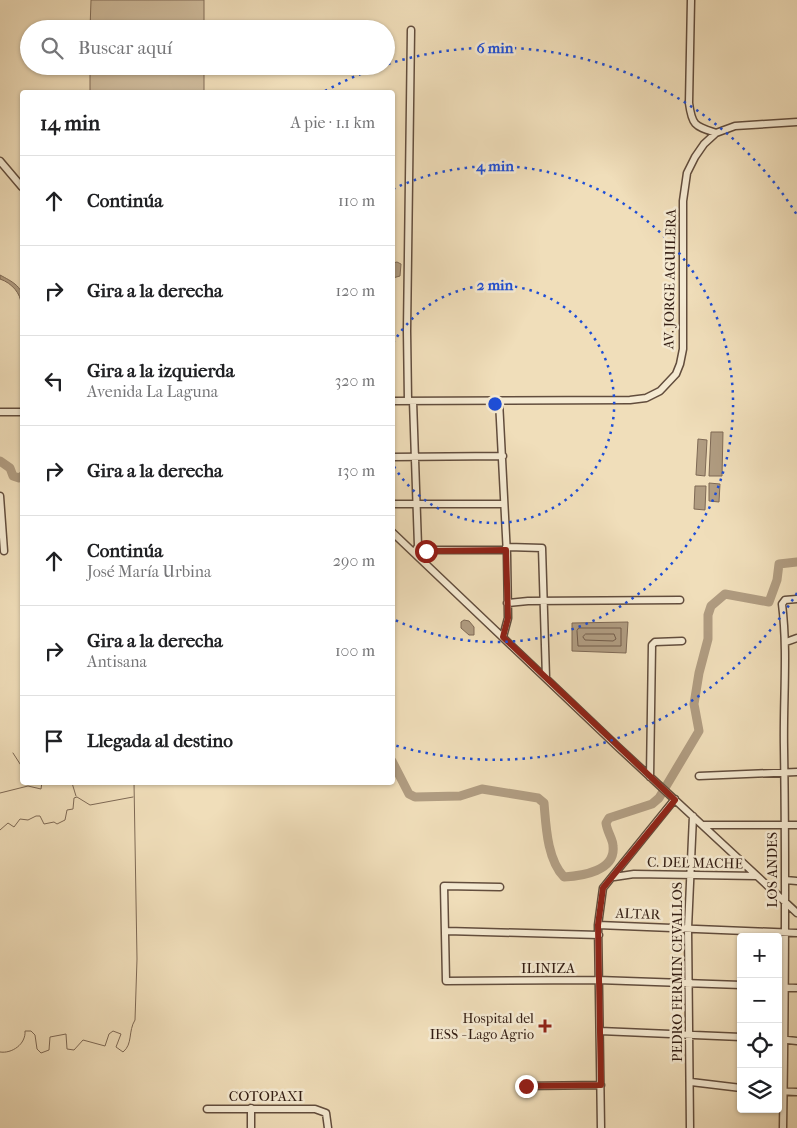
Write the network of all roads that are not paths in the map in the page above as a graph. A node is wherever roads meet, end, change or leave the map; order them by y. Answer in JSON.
{"nodes":[{"id":1,"x":691,"y":0,"type":"edge"},
{"id":2,"x":411,"y":30,"type":"dead end"},
{"id":3,"x":797,"y":122,"type":"edge"},
{"id":4,"x":716,"y":133,"type":"junction"},
{"id":5,"x":0,"y":160,"type":"edge"},
{"id":6,"x":20,"y":185,"type":"edge"},
{"id":7,"x":395,"y":401,"type":"edge"},
{"id":8,"x":411,"y":401,"type":"junction"},
{"id":9,"x":499,"y":401,"type":"junction"},
{"id":10,"x":0,"y":412,"type":"edge"},
{"id":11,"x":20,"y":412,"type":"edge"},
{"id":12,"x":503,"y":456,"type":"junction"},
{"id":13,"x":395,"y":457,"type":"edge"},
{"id":14,"x":414,"y":457,"type":"junction"},
{"id":15,"x":0,"y":496,"type":"edge"},
{"id":16,"x":395,"y":504,"type":"edge"},
{"id":17,"x":415,"y":504,"type":"junction"},
{"id":18,"x":503,"y":504,"type":"junction"},
{"id":19,"x":395,"y":534,"type":"edge"},
{"id":20,"x":506,"y":549,"type":"junction"},
{"id":21,"x":4,"y":551,"type":"dead end"},
{"id":22,"x":416,"y":552,"type":"junction"},
{"id":23,"x":797,"y":599,"type":"edge"},
{"id":24,"x":680,"y":600,"type":"dead end"},
{"id":25,"x":544,"y":601,"type":"junction"},
{"id":26,"x":507,"y":603,"type":"junction"},
{"id":27,"x":503,"y":637,"type":"junction"},
{"id":28,"x":797,"y":638,"type":"edge"},
{"id":29,"x":682,"y":641,"type":"dead end"},
{"id":30,"x":786,"y":642,"type":"junction"},
{"id":31,"x":546,"y":678,"type":"junction"},
{"id":32,"x":784,"y":772,"type":"junction"},
{"id":33,"x":797,"y":772,"type":"edge"},
{"id":34,"x":699,"y":776,"type":"dead end"},
{"id":35,"x":650,"y":777,"type":"junction"},
{"id":36,"x":672,"y":797,"type":"junction"},
{"id":37,"x":693,"y":816,"type":"junction"},
{"id":38,"x":785,"y":824,"type":"junction"},
{"id":39,"x":703,"y":825,"type":"junction"},
{"id":40,"x":797,"y":825,"type":"edge"},
{"id":41,"x":689,"y":875,"type":"junction"},
{"id":42,"x":757,"y":876,"type":"junction"},
{"id":43,"x":613,"y":877,"type":"junction"},
{"id":44,"x":785,"y":880,"type":"junction"},
{"id":45,"x":797,"y":881,"type":"edge"},
{"id":46,"x":500,"y":888,"type":"dead end"},
{"id":47,"x":785,"y":901,"type":"junction"},
{"id":48,"x":797,"y":913,"type":"edge"},
{"id":49,"x":598,"y":925,"type":"junction"},
{"id":50,"x":688,"y":928,"type":"junction"},
{"id":51,"x":446,"y":931,"type":"junction"},
{"id":52,"x":784,"y":933,"type":"junction"},
{"id":53,"x":797,"y":933,"type":"edge"},
{"id":54,"x":598,"y":935,"type":"junction"},
{"id":55,"x":782,"y":978,"type":"edge"},
{"id":56,"x":598,"y":980,"type":"junction"},
{"id":57,"x":689,"y":981,"type":"junction"},
{"id":58,"x":737,"y":984,"type":"edge"},
{"id":59,"x":782,"y":987,"type":"edge"},
{"id":60,"x":797,"y":988,"type":"edge"},
{"id":61,"x":600,"y":1031,"type":"junction"},
{"id":62,"x":690,"y":1034,"type":"junction"},
{"id":63,"x":737,"y":1037,"type":"edge"},
{"id":64,"x":782,"y":1039,"type":"edge"},
{"id":65,"x":797,"y":1041,"type":"edge"},
{"id":66,"x":691,"y":1082,"type":"junction"},
{"id":67,"x":601,"y":1085,"type":"junction"},
{"id":68,"x":526,"y":1086,"type":"dead end"},
{"id":69,"x":737,"y":1088,"type":"edge"},
{"id":70,"x":782,"y":1092,"type":"edge"},
{"id":71,"x":797,"y":1092,"type":"edge"},
{"id":72,"x":251,"y":1108,"type":"junction"},
{"id":73,"x":207,"y":1109,"type":"dead end"},
{"id":74,"x":782,"y":1110,"type":"edge"},
{"id":75,"x":251,"y":1128,"type":"edge"},
{"id":76,"x":328,"y":1128,"type":"edge"},
{"id":77,"x":601,"y":1128,"type":"edge"},
{"id":78,"x":690,"y":1128,"type":"edge"},
{"id":79,"x":783,"y":1128,"type":"edge"}],
"edges":[{"from":1,"to":4,"type":"street"},
{"from":2,"to":8,"type":"street"},
{"from":3,"to":4,"type":"street","name":"AV. JORGE AGUILERA"},
{"from":4,"to":9,"type":"street","name":"AV. JORGE AGUILERA"},
{"from":5,"to":6,"type":"street"},
{"from":7,"to":8,"type":"street","name":"AV. JORGE AGUILERA"},
{"from":8,"to":9,"type":"street","name":"AV. JORGE AGUILERA"},
{"from":8,"to":14,"type":"street"},
{"from":9,"to":12,"type":"street"},
{"from":10,"to":11,"type":"street"},
{"from":12,"to":14,"type":"street"},
{"from":12,"to":18,"type":"street"},
{"from":13,"to":14,"type":"street"},
{"from":14,"to":17,"type":"street"},
{"from":15,"to":21,"type":"street"},
{"from":16,"to":17,"type":"street"},
{"from":17,"to":18,"type":"street"},
{"from":17,"to":22,"type":"street"},
{"from":18,"to":20,"type":"street"},
{"from":19,"to":22,"type":"street"},
{"from":20,"to":22,"type":"street"},
{"from":20,"to":25,"type":"street"},
{"from":20,"to":26,"type":"street"},
{"from":22,"to":27,"type":"street"},
{"from":23,"to":30,"type":"street","name":"LOS ANDES"},
{"from":24,"to":25,"type":"street"},
{"from":25,"to":26,"type":"street"},
{"from":25,"to":31,"type":"street"},
{"from":26,"to":27,"type":"street"},
{"from":27,"to":31,"type":"street"},
{"from":28,"to":30,"type":"street"},
{"from":29,"to":35,"type":"street"},
{"from":30,"to":32,"type":"street","name":"LOS ANDES"},
{"from":31,"to":35,"type":"street"},
{"from":32,"to":33,"type":"street"},
{"from":32,"to":34,"type":"street"},
{"from":32,"to":38,"type":"street","name":"LOS ANDES"},
{"from":35,"to":36,"type":"street"},
{"from":36,"to":37,"type":"street"},
{"from":36,"to":43,"type":"street"},
{"from":37,"to":39,"type":"street"},
{"from":37,"to":41,"type":"street","name":"PEDRO FERMIN CEVALLOS"},
{"from":38,"to":39,"type":"street"},
{"from":38,"to":40,"type":"street"},
{"from":38,"to":44,"type":"street","name":"LOS ANDES"},
{"from":39,"to":42,"type":"street"},
{"from":41,"to":42,"type":"street","name":"C. DEL MACHE"},
{"from":41,"to":43,"type":"street","name":"C. DEL MACHE"},
{"from":41,"to":50,"type":"street","name":"PEDRO FERMIN CEVALLOS"},
{"from":42,"to":47,"type":"street"},
{"from":43,"to":49,"type":"street"},
{"from":44,"to":45,"type":"street"},
{"from":44,"to":47,"type":"street","name":"LOS ANDES"},
{"from":46,"to":51,"type":"street"},
{"from":47,"to":48,"type":"street"},
{"from":47,"to":52,"type":"street","name":"LOS ANDES"},
{"from":49,"to":50,"type":"street","name":"ALTAR"},
{"from":49,"to":54,"type":"street"},
{"from":50,"to":52,"type":"street","name":"ALTAR"},
{"from":50,"to":57,"type":"street","name":"PEDRO FERMIN CEVALLOS"},
{"from":51,"to":54,"type":"street"},
{"from":51,"to":56,"type":"street","name":"ILINIZA"},
{"from":52,"to":53,"type":"street","name":"ALTAR"},
{"from":52,"to":55,"type":"street","name":"LOS ANDES"},
{"from":54,"to":56,"type":"street"},
{"from":56,"to":57,"type":"street","name":"ILINIZA"},
{"from":56,"to":61,"type":"street"},
{"from":57,"to":58,"type":"street","name":"ILINIZA"},
{"from":57,"to":62,"type":"street","name":"PEDRO FERMIN CEVALLOS"},
{"from":59,"to":60,"type":"street"},
{"from":61,"to":62,"type":"street"},
{"from":61,"to":67,"type":"street"},
{"from":62,"to":63,"type":"street"},
{"from":62,"to":66,"type":"street","name":"PEDRO FERMIN CEVALLOS"},
{"from":64,"to":65,"type":"street"},
{"from":66,"to":69,"type":"street"},
{"from":66,"to":78,"type":"street","name":"PEDRO FERMIN CEVALLOS"},
{"from":67,"to":68,"type":"street"},
{"from":67,"to":77,"type":"street"},
{"from":70,"to":71,"type":"street"},
{"from":72,"to":73,"type":"street","name":"COTOPAXI"},
{"from":72,"to":75,"type":"street"},
{"from":72,"to":76,"type":"street","name":"COTOPAXI"},
{"from":74,"to":79,"type":"street","name":"LOS ANDES"}]}
